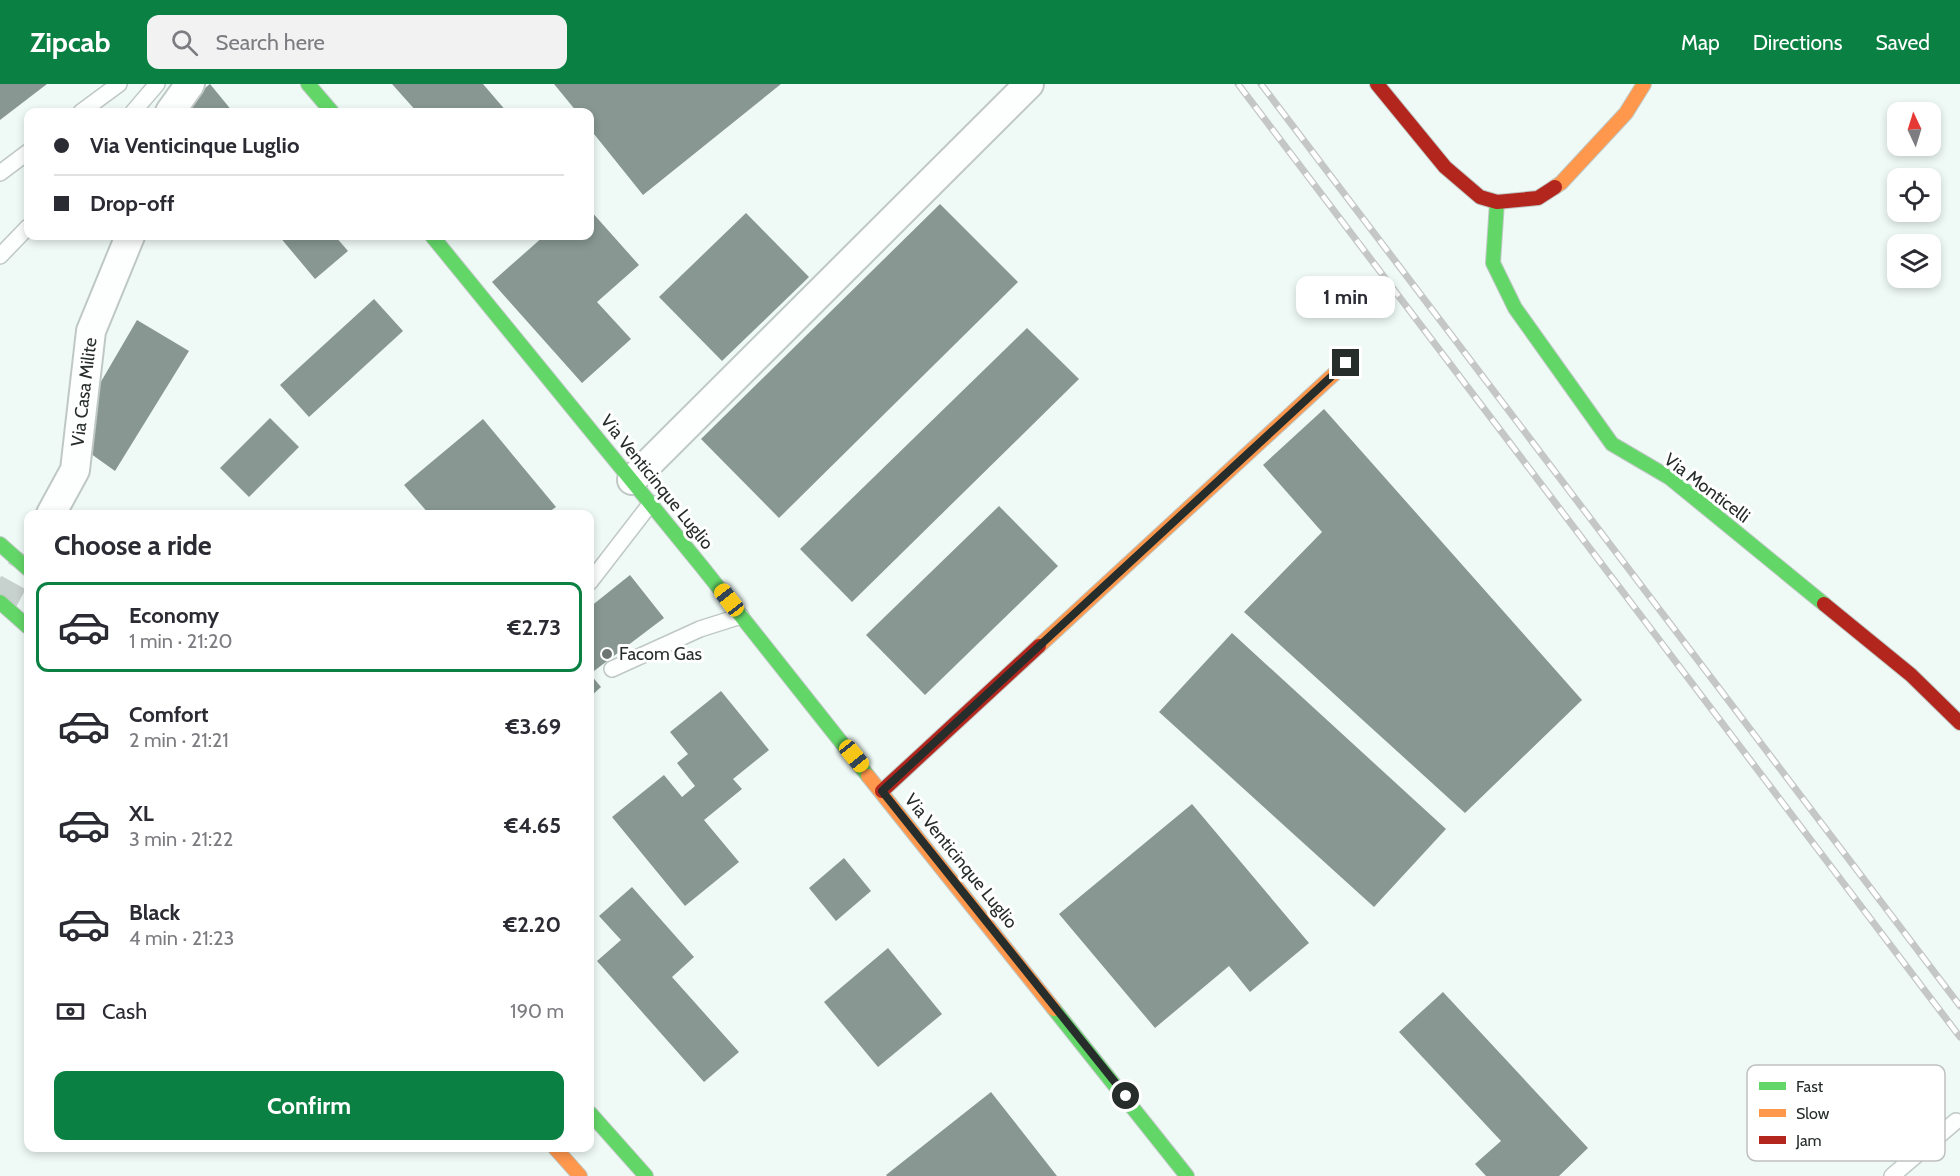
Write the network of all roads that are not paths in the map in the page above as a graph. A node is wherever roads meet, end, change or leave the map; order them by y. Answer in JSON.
{"nodes":[{"id":1,"x":119,"y":84,"type":"edge"},
{"id":2,"x":157,"y":84,"type":"edge"},
{"id":3,"x":190,"y":84,"type":"edge"},
{"id":4,"x":308,"y":84,"type":"edge"},
{"id":5,"x":1029,"y":84,"type":"edge"},
{"id":6,"x":1377,"y":84,"type":"edge"},
{"id":7,"x":1644,"y":84,"type":"edge"},
{"id":8,"x":86,"y":108,"type":"edge"},
{"id":9,"x":136,"y":108,"type":"edge"},
{"id":10,"x":173,"y":108,"type":"edge"},
{"id":11,"x":329,"y":108,"type":"edge"},
{"id":12,"x":24,"y":155,"type":"edge"},
{"id":13,"x":0,"y":173,"type":"edge"},
{"id":14,"x":1497,"y":202,"type":"junction"},
{"id":15,"x":24,"y":231,"type":"edge"},
{"id":16,"x":128,"y":240,"type":"edge"},
{"id":17,"x":435,"y":240,"type":"edge"},
{"id":18,"x":0,"y":256,"type":"edge"},
{"id":19,"x":1346,"y":363,"type":"dead end"},
{"id":20,"x":632,"y":480,"type":"junction"},
{"id":21,"x":651,"y":503,"type":"junction"},
{"id":22,"x":53,"y":510,"type":"edge"},
{"id":23,"x":0,"y":544,"type":"edge"},
{"id":24,"x":24,"y":565,"type":"edge"},
{"id":25,"x":594,"y":577,"type":"edge"},
{"id":26,"x":0,"y":602,"type":"edge"},
{"id":27,"x":741,"y":616,"type":"junction"},
{"id":28,"x":24,"y":623,"type":"edge"},
{"id":29,"x":612,"y":669,"type":"dead end"},
{"id":30,"x":1960,"y":723,"type":"edge"},
{"id":31,"x":882,"y":791,"type":"junction"},
{"id":32,"x":594,"y":1118,"type":"edge"},
{"id":33,"x":1956,"y":1121,"type":"dead end"},
{"id":34,"x":1945,"y":1130,"type":"edge"},
{"id":35,"x":558,"y":1152,"type":"edge"},
{"id":36,"x":1909,"y":1161,"type":"edge"},
{"id":37,"x":579,"y":1176,"type":"edge"},
{"id":38,"x":646,"y":1176,"type":"edge"},
{"id":39,"x":1188,"y":1176,"type":"edge"},
{"id":40,"x":1892,"y":1176,"type":"edge"}],
"edges":[{"from":1,"to":8,"type":"lane"},
{"from":2,"to":9,"type":"lane"},
{"from":3,"to":10,"type":"street"},
{"from":4,"to":11,"type":"main road"},
{"from":5,"to":20,"type":"street"},
{"from":6,"to":14,"type":"main road"},
{"from":7,"to":14,"type":"main road"},
{"from":12,"to":13,"type":"lane"},
{"from":14,"to":30,"type":"main road","name":"Via Monticelli"},
{"from":15,"to":18,"type":"lane"},
{"from":16,"to":22,"type":"street","name":"Via Casa Milite"},
{"from":17,"to":20,"type":"main road","name":"Via Venticinque Luglio"},
{"from":19,"to":31,"type":"main road"},
{"from":20,"to":21,"type":"main road","name":"Via Venticinque Luglio"},
{"from":21,"to":25,"type":"lane"},
{"from":21,"to":27,"type":"main road","name":"Via Venticinque Luglio"},
{"from":23,"to":24,"type":"main road"},
{"from":26,"to":28,"type":"main road"},
{"from":27,"to":29,"type":"lane"},
{"from":27,"to":31,"type":"main road","name":"Via Venticinque Luglio"},
{"from":31,"to":39,"type":"main road","name":"Via Venticinque Luglio"},
{"from":32,"to":38,"type":"main road"},
{"from":33,"to":34,"type":"lane"},
{"from":35,"to":37,"type":"main road"},
{"from":36,"to":40,"type":"lane"}]}
